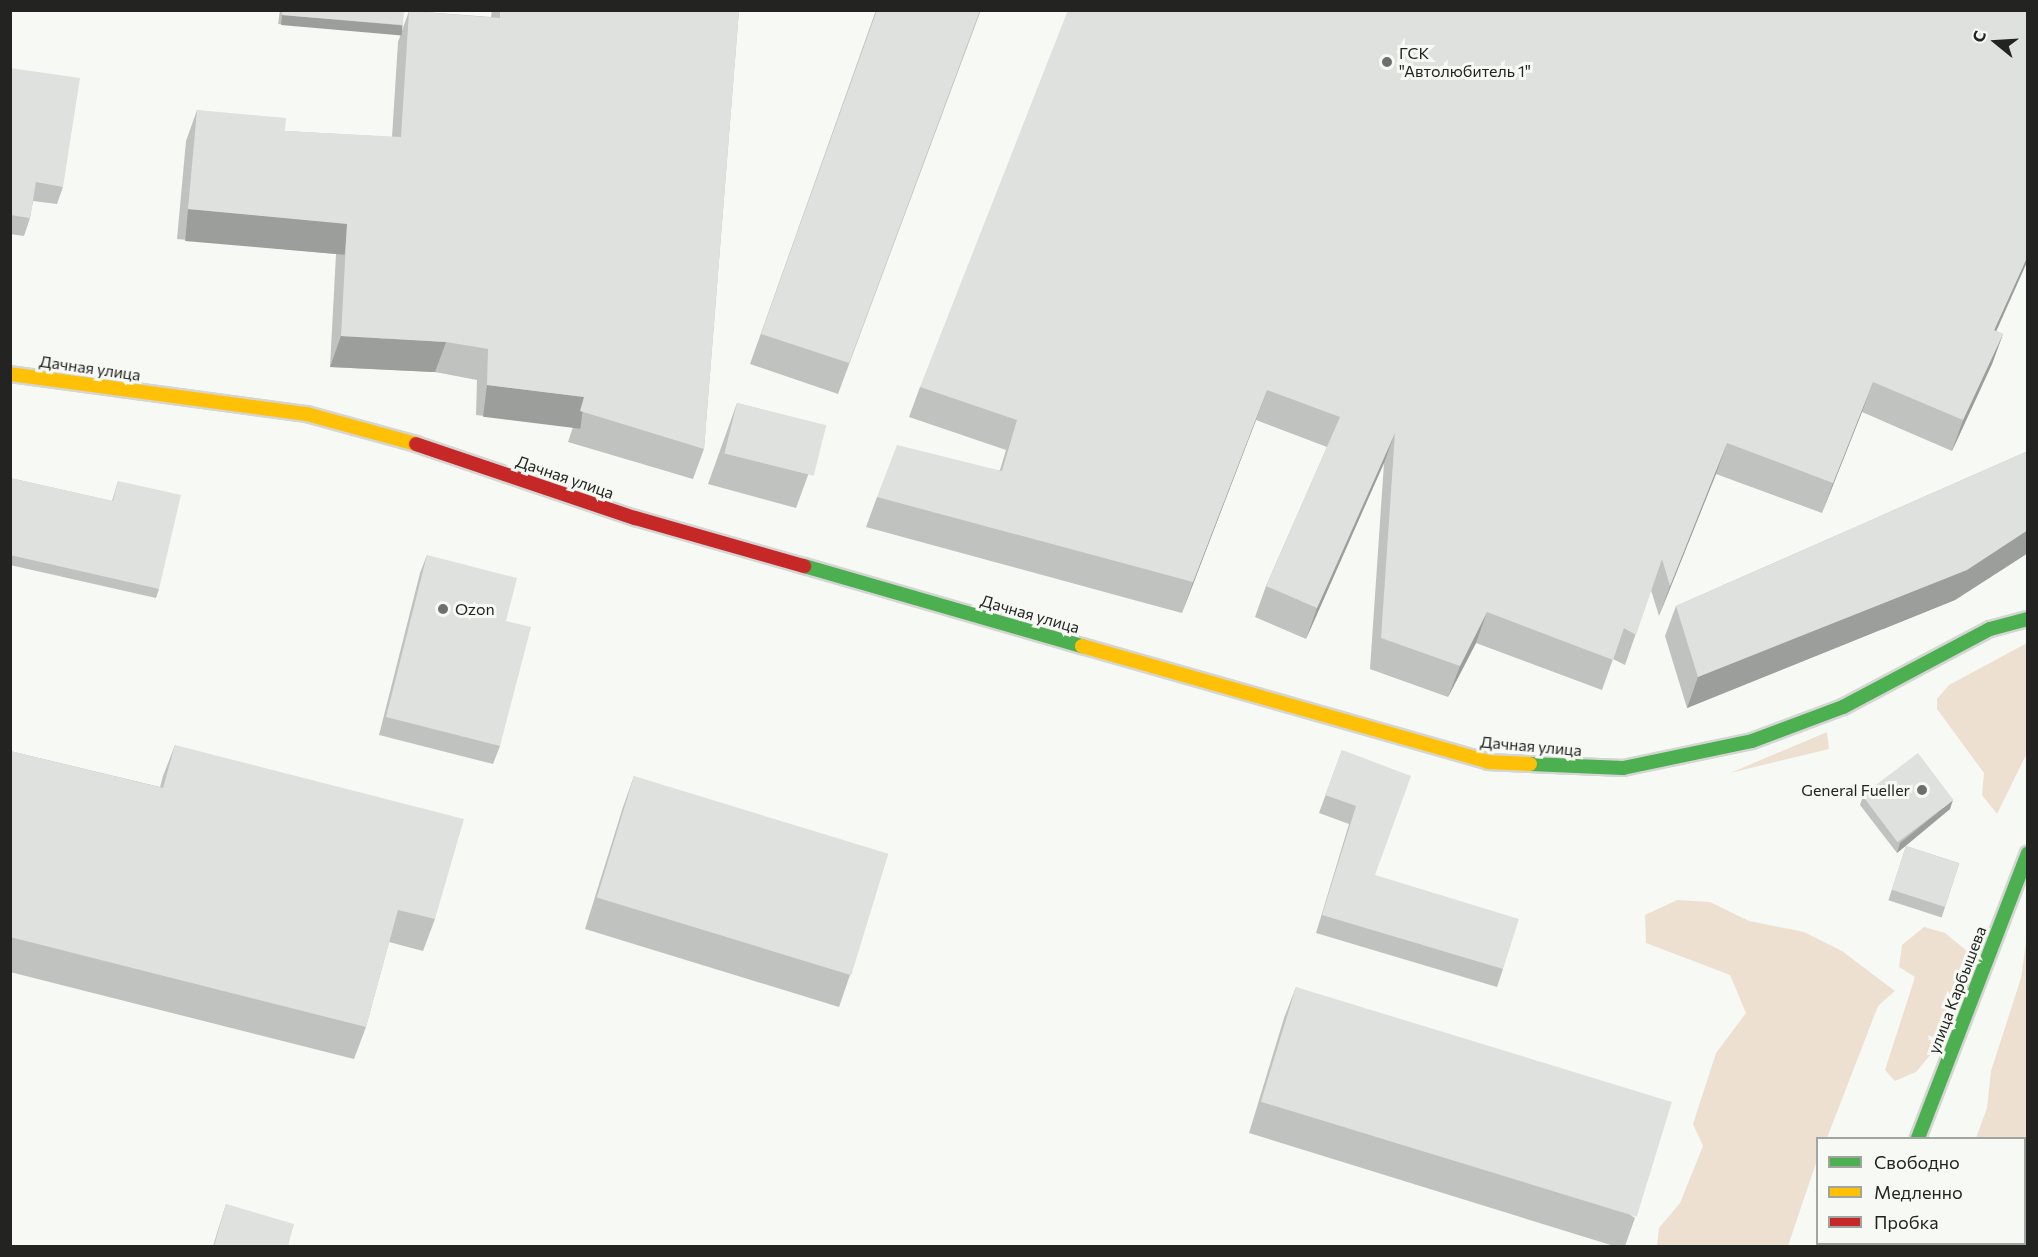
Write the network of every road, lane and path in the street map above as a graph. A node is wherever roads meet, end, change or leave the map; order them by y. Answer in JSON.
{"nodes":[{"id":1,"x":10,"y":374,"type":"edge"},
{"id":2,"x":2028,"y":619,"type":"edge"},
{"id":3,"x":2028,"y":853,"type":"edge"},
{"id":4,"x":1918,"y":1137,"type":"edge"}],
"edges":[{"from":1,"to":2,"type":"street","name":"Дачная улица"},
{"from":3,"to":4,"type":"street","name":"улица Карбышева"}]}
